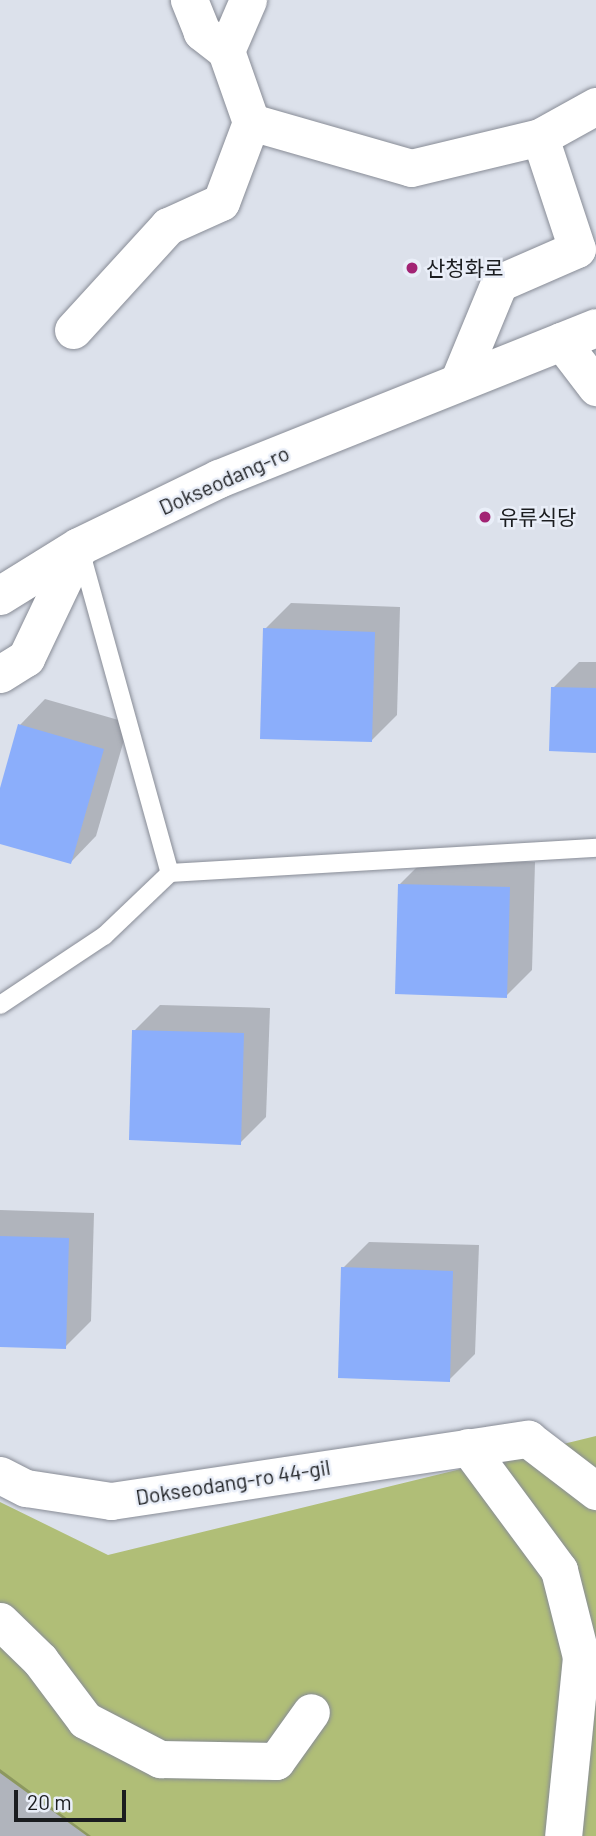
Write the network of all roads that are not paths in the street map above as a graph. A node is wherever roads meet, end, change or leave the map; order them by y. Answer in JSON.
{"nodes":[{"id":1,"x":189,"y":0,"type":"edge"},
{"id":2,"x":248,"y":0,"type":"edge"},
{"id":3,"x":226,"y":51,"type":"junction"},
{"id":4,"x":596,"y":106,"type":"edge"},
{"id":5,"x":251,"y":122,"type":"junction"},
{"id":6,"x":540,"y":137,"type":"junction"},
{"id":7,"x":73,"y":330,"type":"dead end"},
{"id":8,"x":579,"y":335,"type":"edge"},
{"id":9,"x":458,"y":382,"type":"junction"},
{"id":10,"x":596,"y":387,"type":"edge"},
{"id":11,"x":79,"y":547,"type":"junction"},
{"id":12,"x":0,"y":596,"type":"edge"},
{"id":13,"x":0,"y":674,"type":"edge"},
{"id":14,"x":596,"y":848,"type":"edge"},
{"id":15,"x":170,"y":873,"type":"junction"},
{"id":16,"x":0,"y":1005,"type":"edge"},
{"id":17,"x":468,"y":1447,"type":"junction"},
{"id":18,"x":0,"y":1475,"type":"edge"},
{"id":19,"x":596,"y":1491,"type":"edge"},
{"id":20,"x":0,"y":1621,"type":"edge"},
{"id":21,"x":311,"y":1712,"type":"dead end"},
{"id":22,"x":563,"y":1836,"type":"edge"}],
"edges":[{"from":1,"to":3,"type":"street"},
{"from":2,"to":3,"type":"street"},
{"from":3,"to":5,"type":"street"},
{"from":4,"to":6,"type":"street"},
{"from":5,"to":6,"type":"street"},
{"from":5,"to":7,"type":"street"},
{"from":6,"to":9,"type":"street"},
{"from":8,"to":9,"type":"main road","name":"Dokseodang-ro"},
{"from":8,"to":10,"type":"street"},
{"from":9,"to":11,"type":"main road","name":"Dokseodang-ro"},
{"from":11,"to":12,"type":"main road","name":"Dokseodang-ro"},
{"from":11,"to":13,"type":"street"},
{"from":11,"to":15,"type":"lane"},
{"from":14,"to":15,"type":"lane"},
{"from":15,"to":16,"type":"lane"},
{"from":17,"to":18,"type":"street","name":"Dokseodang-ro 44-gil"},
{"from":17,"to":19,"type":"street","name":"Dokseodang-ro 44-gil"},
{"from":17,"to":22,"type":"street"},
{"from":20,"to":21,"type":"street"}]}
